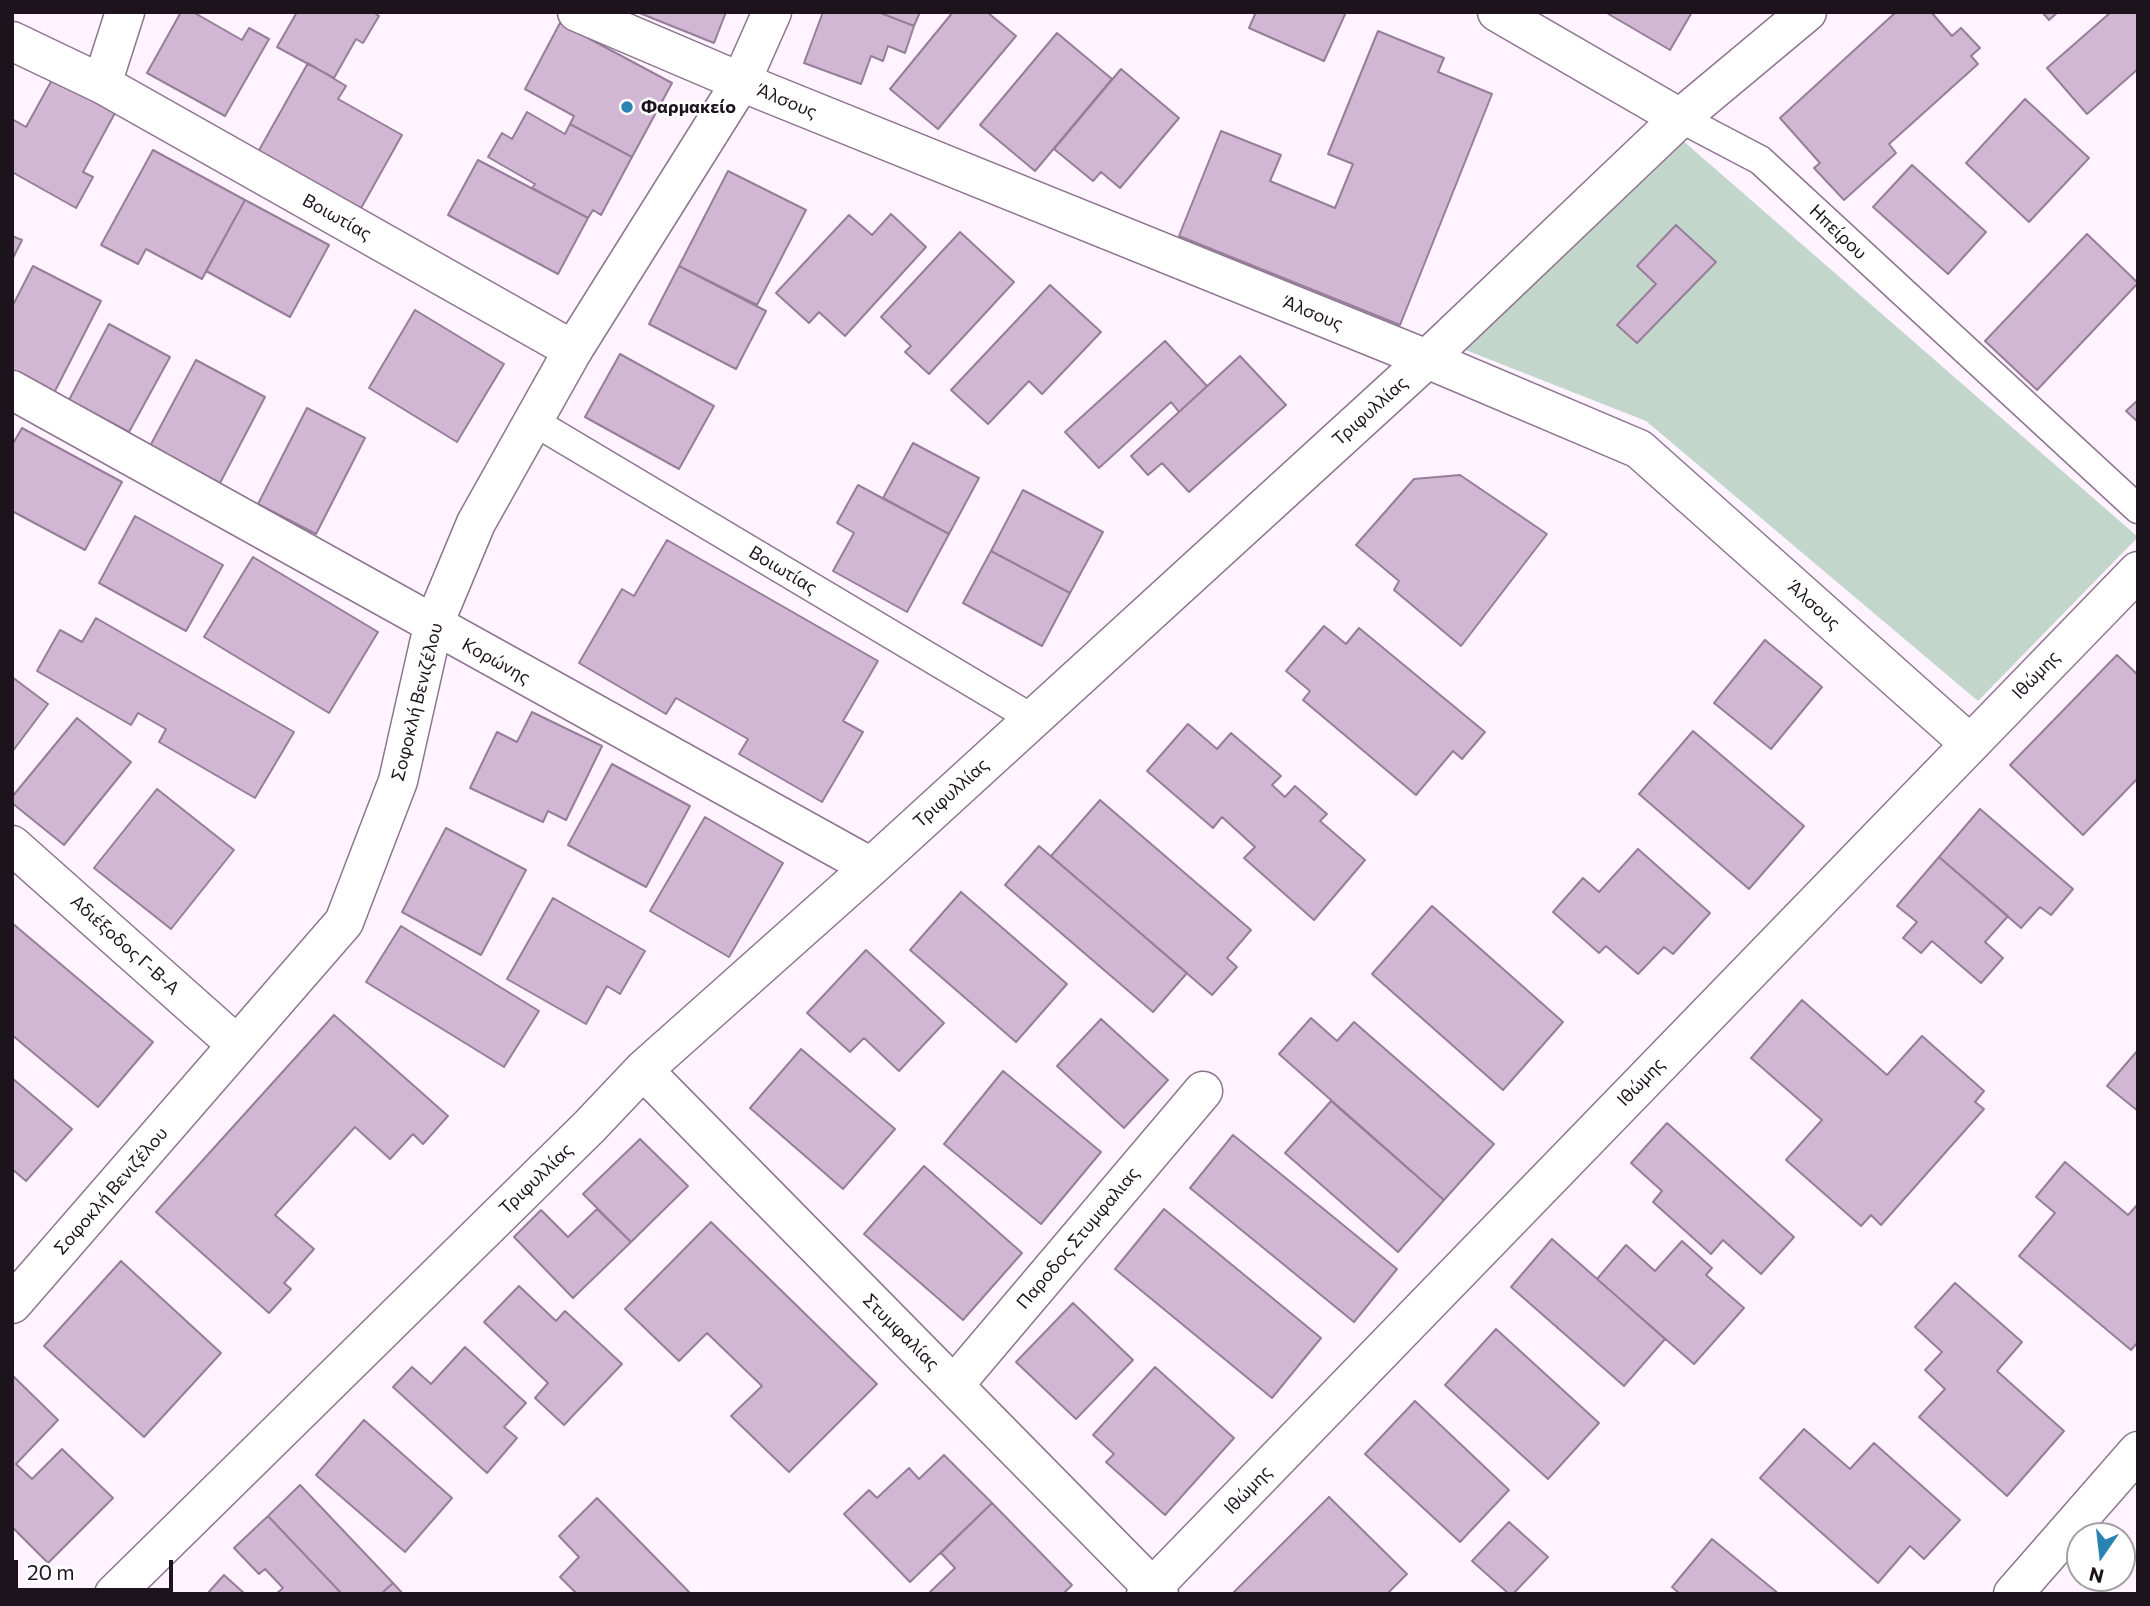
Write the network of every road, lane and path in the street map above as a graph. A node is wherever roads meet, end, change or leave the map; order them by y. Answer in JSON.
{"nodes":[{"id":1,"x":125,"y":12,"type":"edge"},
{"id":2,"x":577,"y":12,"type":"edge"},
{"id":3,"x":772,"y":12,"type":"edge"},
{"id":4,"x":1497,"y":12,"type":"edge"},
{"id":5,"x":1807,"y":12,"type":"edge"},
{"id":6,"x":12,"y":41,"type":"edge"},
{"id":7,"x":741,"y":82,"type":"junction"},
{"id":8,"x":102,"y":84,"type":"junction"},
{"id":9,"x":1680,"y":118,"type":"junction"},
{"id":10,"x":573,"y":350,"type":"junction"},
{"id":11,"x":1427,"y":359,"type":"junction"},
{"id":12,"x":12,"y":390,"type":"edge"},
{"id":13,"x":533,"y":421,"type":"junction"},
{"id":14,"x":2138,"y":509,"type":"edge"},
{"id":15,"x":2138,"y":571,"type":"edge"},
{"id":16,"x":433,"y":626,"type":"junction"},
{"id":17,"x":1033,"y":719,"type":"junction"},
{"id":18,"x":1969,"y":743,"type":"junction"},
{"id":19,"x":12,"y":845,"type":"edge"},
{"id":20,"x":871,"y":867,"type":"junction"},
{"id":21,"x":237,"y":1045,"type":"junction"},
{"id":22,"x":643,"y":1070,"type":"junction"},
{"id":23,"x":1203,"y":1091,"type":"dead end"},
{"id":24,"x":12,"y":1304,"type":"edge"},
{"id":25,"x":954,"y":1385,"type":"junction"},
{"id":26,"x":2138,"y":1451,"type":"edge"},
{"id":27,"x":1153,"y":1592,"type":"edge"},
{"id":28,"x":114,"y":1594,"type":"edge"},
{"id":29,"x":2013,"y":1594,"type":"edge"}],
"edges":[{"from":1,"to":8,"type":"street"},
{"from":2,"to":7,"type":"street","name":"Άλσους"},
{"from":3,"to":7,"type":"street","name":"Σοφοκλή Βενιζέλου"},
{"from":4,"to":9,"type":"street","name":"Ηπείρου"},
{"from":5,"to":9,"type":"street","name":"Τριφυλλίας"},
{"from":6,"to":8,"type":"street","name":"Βοιωτίας"},
{"from":7,"to":10,"type":"street","name":"Σοφοκλή Βενιζέλου"},
{"from":7,"to":11,"type":"street","name":"Άλσους"},
{"from":8,"to":10,"type":"street","name":"Βοιωτίας"},
{"from":9,"to":11,"type":"street","name":"Τριφυλλίας"},
{"from":9,"to":14,"type":"lane","name":"Ηπείρου"},
{"from":10,"to":13,"type":"street","name":"Σοφοκλή Βενιζέλου"},
{"from":11,"to":17,"type":"street","name":"Τριφυλλίας"},
{"from":11,"to":18,"type":"street","name":"Άλσους"},
{"from":12,"to":16,"type":"street","name":"Κορώνης"},
{"from":13,"to":16,"type":"street","name":"Σοφοκλή Βενιζέλου"},
{"from":13,"to":17,"type":"lane","name":"Βοιωτίας"},
{"from":15,"to":18,"type":"street","name":"Ιθώμης"},
{"from":16,"to":20,"type":"street","name":"Κορώνης"},
{"from":16,"to":21,"type":"street","name":"Σοφοκλή Βενιζέλου"},
{"from":17,"to":20,"type":"street","name":"Τριφυλλίας"},
{"from":18,"to":27,"type":"street","name":"Ιθώμης"},
{"from":19,"to":21,"type":"street","name":"Αδιέξοδος Γ-Β-Α"},
{"from":20,"to":22,"type":"street","name":"Τριφυλλίας"},
{"from":21,"to":24,"type":"street","name":"Σοφοκλή Βενιζέλου"},
{"from":22,"to":25,"type":"street","name":"Στυμφαλίας"},
{"from":22,"to":28,"type":"street","name":"Τριφυλλίας"},
{"from":23,"to":25,"type":"street","name":"Παροδος Στυμφαλιας"},
{"from":25,"to":27,"type":"street","name":"Στυμφαλίας"},
{"from":26,"to":29,"type":"street"}]}
